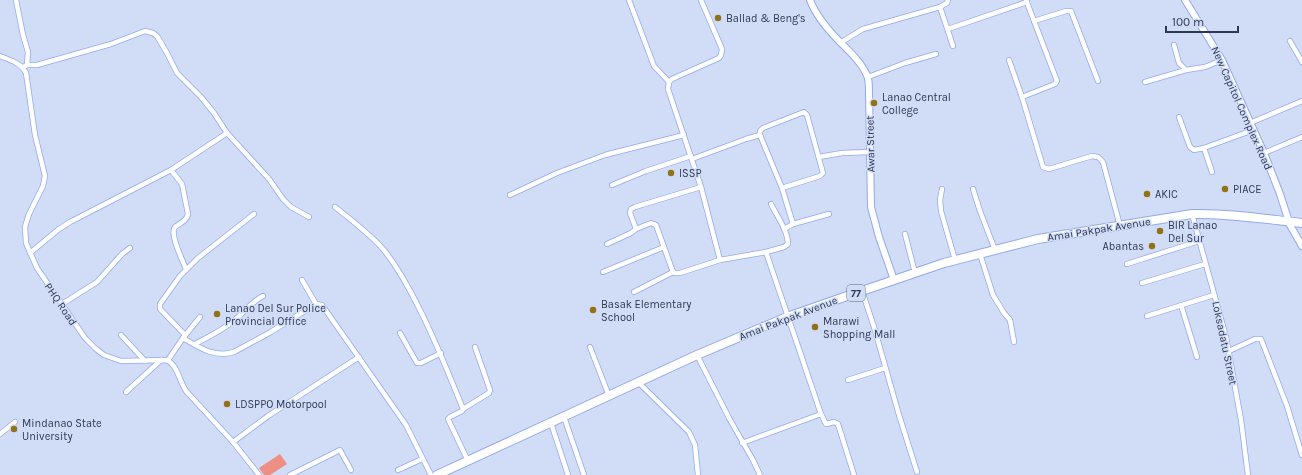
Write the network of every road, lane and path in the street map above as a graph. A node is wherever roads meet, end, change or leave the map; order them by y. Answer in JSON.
{"nodes":[{"id":1,"x":16,"y":0,"type":"edge"},
{"id":2,"x":630,"y":0,"type":"edge"},
{"id":3,"x":701,"y":0,"type":"edge"},
{"id":4,"x":810,"y":0,"type":"edge"},
{"id":5,"x":948,"y":0,"type":"edge"},
{"id":6,"x":1185,"y":0,"type":"edge"},
{"id":7,"x":1027,"y":1,"type":"edge"},
{"id":8,"x":940,"y":7,"type":"junction"},
{"id":9,"x":1034,"y":21,"type":"junction"},
{"id":10,"x":948,"y":30,"type":"junction"},
{"id":11,"x":1290,"y":41,"type":"dead end"},
{"id":12,"x":840,"y":43,"type":"junction"},
{"id":13,"x":1174,"y":45,"type":"dead end"},
{"id":14,"x":953,"y":46,"type":"dead end"},
{"id":15,"x":936,"y":54,"type":"dead end"},
{"id":16,"x":0,"y":56,"type":"edge"},
{"id":17,"x":1009,"y":60,"type":"dead end"},
{"id":18,"x":1222,"y":60,"type":"junction"},
{"id":19,"x":1302,"y":62,"type":"edge"},
{"id":20,"x":25,"y":66,"type":"junction"},
{"id":21,"x":1186,"y":70,"type":"junction"},
{"id":22,"x":868,"y":78,"type":"junction"},
{"id":23,"x":1098,"y":81,"type":"dead end"},
{"id":24,"x":669,"y":82,"type":"junction"},
{"id":25,"x":1145,"y":82,"type":"dead end"},
{"id":26,"x":1022,"y":97,"type":"junction"},
{"id":27,"x":1302,"y":101,"type":"edge"},
{"id":28,"x":1179,"y":117,"type":"dead end"},
{"id":29,"x":1250,"y":123,"type":"junction"},
{"id":30,"x":1253,"y":130,"type":"junction"},
{"id":31,"x":227,"y":133,"type":"junction"},
{"id":32,"x":684,"y":135,"type":"junction"},
{"id":33,"x":760,"y":135,"type":"junction"},
{"id":34,"x":1302,"y":137,"type":"edge"},
{"id":35,"x":1204,"y":148,"type":"junction"},
{"id":36,"x":870,"y":152,"type":"junction"},
{"id":37,"x":1264,"y":153,"type":"junction"},
{"id":38,"x":692,"y":157,"type":"junction"},
{"id":39,"x":819,"y":157,"type":"junction"},
{"id":40,"x":171,"y":170,"type":"junction"},
{"id":41,"x":1212,"y":172,"type":"dead end"},
{"id":42,"x":612,"y":185,"type":"dead end"},
{"id":43,"x":701,"y":187,"type":"junction"},
{"id":44,"x":782,"y":188,"type":"junction"},
{"id":45,"x":942,"y":189,"type":"dead end"},
{"id":46,"x":973,"y":189,"type":"dead end"},
{"id":47,"x":510,"y":195,"type":"dead end"},
{"id":48,"x":771,"y":204,"type":"dead end"},
{"id":49,"x":335,"y":207,"type":"dead end"},
{"id":50,"x":254,"y":214,"type":"dead end"},
{"id":51,"x":829,"y":214,"type":"dead end"},
{"id":52,"x":1192,"y":214,"type":"junction"},
{"id":53,"x":309,"y":217,"type":"dead end"},
{"id":54,"x":1289,"y":221,"type":"junction"},
{"id":55,"x":1302,"y":223,"type":"edge"},
{"id":56,"x":793,"y":224,"type":"junction"},
{"id":57,"x":1120,"y":226,"type":"junction"},
{"id":58,"x":636,"y":229,"type":"junction"},
{"id":59,"x":784,"y":229,"type":"junction"},
{"id":60,"x":905,"y":234,"type":"dead end"},
{"id":61,"x":1199,"y":241,"type":"junction"},
{"id":62,"x":607,"y":244,"type":"dead end"},
{"id":63,"x":1302,"y":246,"type":"edge"},
{"id":64,"x":664,"y":247,"type":"junction"},
{"id":65,"x":130,"y":248,"type":"dead end"},
{"id":66,"x":995,"y":250,"type":"junction"},
{"id":67,"x":766,"y":252,"type":"junction"},
{"id":68,"x":30,"y":253,"type":"junction"},
{"id":69,"x":980,"y":254,"type":"junction"},
{"id":70,"x":720,"y":260,"type":"junction"},
{"id":71,"x":955,"y":260,"type":"junction"},
{"id":72,"x":1127,"y":264,"type":"dead end"},
{"id":73,"x":1205,"y":264,"type":"junction"},
{"id":74,"x":186,"y":269,"type":"junction"},
{"id":75,"x":603,"y":272,"type":"dead end"},
{"id":76,"x":673,"y":272,"type":"junction"},
{"id":77,"x":915,"y":273,"type":"junction"},
{"id":78,"x":302,"y":280,"type":"dead end"},
{"id":79,"x":894,"y":280,"type":"junction"},
{"id":80,"x":1142,"y":283,"type":"dead end"},
{"id":81,"x":862,"y":291,"type":"junction"},
{"id":82,"x":634,"y":292,"type":"dead end"},
{"id":83,"x":1214,"y":295,"type":"junction"},
{"id":84,"x":263,"y":296,"type":"dead end"},
{"id":85,"x":62,"y":304,"type":"junction"},
{"id":86,"x":316,"y":304,"type":"junction"},
{"id":87,"x":1181,"y":305,"type":"junction"},
{"id":88,"x":1147,"y":316,"type":"dead end"},
{"id":89,"x":200,"y":317,"type":"dead end"},
{"id":90,"x":787,"y":317,"type":"junction"},
{"id":91,"x":400,"y":333,"type":"dead end"},
{"id":92,"x":121,"y":335,"type":"dead end"},
{"id":93,"x":184,"y":336,"type":"junction"},
{"id":94,"x":1014,"y":342,"type":"dead end"},
{"id":95,"x":195,"y":344,"type":"junction"},
{"id":96,"x":475,"y":347,"type":"dead end"},
{"id":97,"x":590,"y":347,"type":"dead end"},
{"id":98,"x":1229,"y":351,"type":"junction"},
{"id":99,"x":441,"y":353,"type":"junction"},
{"id":100,"x":697,"y":355,"type":"junction"},
{"id":101,"x":1197,"y":356,"type":"dead end"},
{"id":102,"x":359,"y":357,"type":"junction"},
{"id":103,"x":161,"y":360,"type":"junction"},
{"id":104,"x":168,"y":360,"type":"junction"},
{"id":105,"x":145,"y":361,"type":"junction"},
{"id":106,"x":885,"y":368,"type":"junction"},
{"id":107,"x":848,"y":380,"type":"dead end"},
{"id":108,"x":638,"y":382,"type":"junction"},
{"id":109,"x":126,"y":392,"type":"dead end"},
{"id":110,"x":608,"y":396,"type":"junction"},
{"id":111,"x":463,"y":408,"type":"junction"},
{"id":112,"x":821,"y":414,"type":"junction"},
{"id":113,"x":564,"y":417,"type":"junction"},
{"id":114,"x":15,"y":422,"type":"dead end"},
{"id":115,"x":551,"y":422,"type":"junction"},
{"id":116,"x":0,"y":434,"type":"edge"},
{"id":117,"x":233,"y":442,"type":"junction"},
{"id":118,"x":742,"y":443,"type":"junction"},
{"id":119,"x":1302,"y":455,"type":"edge"},
{"id":120,"x":422,"y":459,"type":"junction"},
{"id":121,"x":468,"y":461,"type":"junction"},
{"id":122,"x":351,"y":470,"type":"dead end"},
{"id":123,"x":398,"y":470,"type":"dead end"},
{"id":124,"x":917,"y":472,"type":"dead end"},
{"id":125,"x":259,"y":475,"type":"edge"},
{"id":126,"x":290,"y":475,"type":"edge"},
{"id":127,"x":431,"y":475,"type":"edge"},
{"id":128,"x":437,"y":475,"type":"edge"},
{"id":129,"x":568,"y":475,"type":"edge"},
{"id":130,"x":584,"y":475,"type":"edge"},
{"id":131,"x":698,"y":475,"type":"edge"},
{"id":132,"x":760,"y":475,"type":"edge"},
{"id":133,"x":854,"y":475,"type":"edge"},
{"id":134,"x":1248,"y":475,"type":"edge"}],
"edges":[{"from":1,"to":20,"type":"street","name":"PHQ Road"},
{"from":2,"to":24,"type":"street"},
{"from":3,"to":24,"type":"street"},
{"from":4,"to":12,"type":"street"},
{"from":5,"to":8,"type":"street"},
{"from":6,"to":18,"type":"street","name":"New Capitol Complex Road"},
{"from":7,"to":9,"type":"street"},
{"from":7,"to":10,"type":"street"},
{"from":8,"to":10,"type":"street"},
{"from":8,"to":12,"type":"street"},
{"from":9,"to":23,"type":"street"},
{"from":9,"to":26,"type":"street"},
{"from":10,"to":14,"type":"street"},
{"from":11,"to":19,"type":"street"},
{"from":12,"to":22,"type":"street"},
{"from":13,"to":21,"type":"street"},
{"from":15,"to":22,"type":"street"},
{"from":16,"to":20,"type":"street"},
{"from":17,"to":26,"type":"street"},
{"from":18,"to":21,"type":"street"},
{"from":18,"to":29,"type":"street","name":"New Capitol Complex Road"},
{"from":20,"to":31,"type":"street"},
{"from":20,"to":68,"type":"street","name":"PHQ Road"},
{"from":21,"to":25,"type":"street"},
{"from":22,"to":36,"type":"street","name":"Awar Street"},
{"from":24,"to":32,"type":"street"},
{"from":26,"to":57,"type":"street"},
{"from":27,"to":29,"type":"street"},
{"from":28,"to":35,"type":"street"},
{"from":29,"to":30,"type":"street","name":"New Capitol Complex Road"},
{"from":30,"to":35,"type":"street"},
{"from":30,"to":37,"type":"street","name":"New Capitol Complex Road"},
{"from":31,"to":40,"type":"street"},
{"from":31,"to":53,"type":"street"},
{"from":32,"to":38,"type":"street"},
{"from":32,"to":47,"type":"street"},
{"from":33,"to":38,"type":"street"},
{"from":33,"to":39,"type":"street"},
{"from":33,"to":44,"type":"street"},
{"from":34,"to":37,"type":"street"},
{"from":35,"to":41,"type":"street"},
{"from":36,"to":39,"type":"street"},
{"from":36,"to":79,"type":"street","name":"Awar Street"},
{"from":37,"to":54,"type":"street","name":"New Capitol Complex Road"},
{"from":38,"to":42,"type":"street"},
{"from":38,"to":43,"type":"street"},
{"from":39,"to":44,"type":"street"},
{"from":40,"to":68,"type":"street"},
{"from":40,"to":74,"type":"street"},
{"from":43,"to":58,"type":"street"},
{"from":43,"to":70,"type":"street"},
{"from":44,"to":56,"type":"street"},
{"from":45,"to":71,"type":"street"},
{"from":46,"to":66,"type":"street"},
{"from":48,"to":59,"type":"street"},
{"from":49,"to":99,"type":"street"},
{"from":50,"to":74,"type":"street"},
{"from":51,"to":56,"type":"street"},
{"from":52,"to":54,"type":"highway","name":"Amai Pakpak Avenue","number":"77"},
{"from":52,"to":57,"type":"highway","name":"Amai Pakpak Avenue","number":"77"},
{"from":52,"to":61,"type":"street","name":"Loksadatu Street"},
{"from":54,"to":55,"type":"highway","name":"Amai Pakpak Avenue","number":"77"},
{"from":54,"to":63,"type":"street","name":"New Capitol Complex Road"},
{"from":56,"to":59,"type":"street"},
{"from":57,"to":66,"type":"highway","name":"Amai Pakpak Avenue","number":"77"},
{"from":58,"to":62,"type":"street"},
{"from":58,"to":64,"type":"street"},
{"from":59,"to":67,"type":"street"},
{"from":60,"to":77,"type":"street"},
{"from":61,"to":72,"type":"street"},
{"from":61,"to":73,"type":"street","name":"Loksadatu Street"},
{"from":64,"to":75,"type":"street"},
{"from":64,"to":76,"type":"street"},
{"from":65,"to":85,"type":"street"},
{"from":66,"to":69,"type":"highway","name":"Amai Pakpak Avenue","number":"77"},
{"from":67,"to":70,"type":"street"},
{"from":67,"to":90,"type":"street"},
{"from":68,"to":85,"type":"street","name":"PHQ Road"},
{"from":69,"to":71,"type":"highway","name":"Amai Pakpak Avenue","number":"77"},
{"from":69,"to":94,"type":"street"},
{"from":70,"to":76,"type":"street"},
{"from":71,"to":77,"type":"highway","name":"Amai Pakpak Avenue","number":"77"},
{"from":73,"to":80,"type":"street"},
{"from":73,"to":83,"type":"street","name":"Loksadatu Street"},
{"from":74,"to":93,"type":"street"},
{"from":76,"to":82,"type":"street"},
{"from":77,"to":79,"type":"highway","name":"Amai Pakpak Avenue","number":"77"},
{"from":78,"to":86,"type":"street"},
{"from":79,"to":81,"type":"highway","name":"Amai Pakpak Avenue","number":"77"},
{"from":81,"to":90,"type":"highway","name":"Amai Pakpak Avenue","number":"77"},
{"from":81,"to":106,"type":"street"},
{"from":83,"to":87,"type":"street"},
{"from":83,"to":98,"type":"street","name":"Loksadatu Street"},
{"from":84,"to":95,"type":"street"},
{"from":85,"to":105,"type":"street","name":"PHQ Road"},
{"from":86,"to":95,"type":"street"},
{"from":86,"to":102,"type":"street"},
{"from":87,"to":88,"type":"street"},
{"from":87,"to":101,"type":"street"},
{"from":89,"to":93,"type":"street"},
{"from":90,"to":100,"type":"highway","name":"Amai Pakpak Avenue","number":"77"},
{"from":90,"to":112,"type":"street"},
{"from":91,"to":99,"type":"street"},
{"from":92,"to":105,"type":"street"},
{"from":93,"to":95,"type":"street"},
{"from":93,"to":104,"type":"street"},
{"from":96,"to":111,"type":"street"},
{"from":97,"to":110,"type":"street"},
{"from":98,"to":119,"type":"street"},
{"from":98,"to":134,"type":"street","name":"Loksadatu Street"},
{"from":99,"to":111,"type":"street"},
{"from":100,"to":108,"type":"highway","name":"Amai Pakpak Avenue","number":"77"},
{"from":100,"to":118,"type":"street"},
{"from":102,"to":117,"type":"street"},
{"from":102,"to":120,"type":"street"},
{"from":103,"to":104,"type":"street","name":"PHQ Road"},
{"from":103,"to":105,"type":"street","name":"PHQ Road"},
{"from":103,"to":109,"type":"street"},
{"from":104,"to":117,"type":"street"},
{"from":106,"to":107,"type":"street"},
{"from":106,"to":124,"type":"street"},
{"from":108,"to":110,"type":"highway","name":"Amai Pakpak Avenue","number":"77"},
{"from":108,"to":131,"type":"street"},
{"from":110,"to":113,"type":"highway","name":"Amai Pakpak Avenue","number":"77"},
{"from":111,"to":121,"type":"street"},
{"from":112,"to":118,"type":"street"},
{"from":112,"to":133,"type":"street"},
{"from":113,"to":115,"type":"highway","name":"Amai Pakpak Avenue","number":"77"},
{"from":113,"to":130,"type":"street"},
{"from":114,"to":116,"type":"street"},
{"from":115,"to":121,"type":"highway","name":"Amai Pakpak Avenue","number":"77"},
{"from":115,"to":129,"type":"street"},
{"from":117,"to":125,"type":"street"},
{"from":118,"to":132,"type":"street"},
{"from":120,"to":123,"type":"street"},
{"from":120,"to":127,"type":"street"},
{"from":121,"to":128,"type":"highway","name":"Amai Pakpak Avenue","number":"77"},
{"from":122,"to":126,"type":"street"}]}
